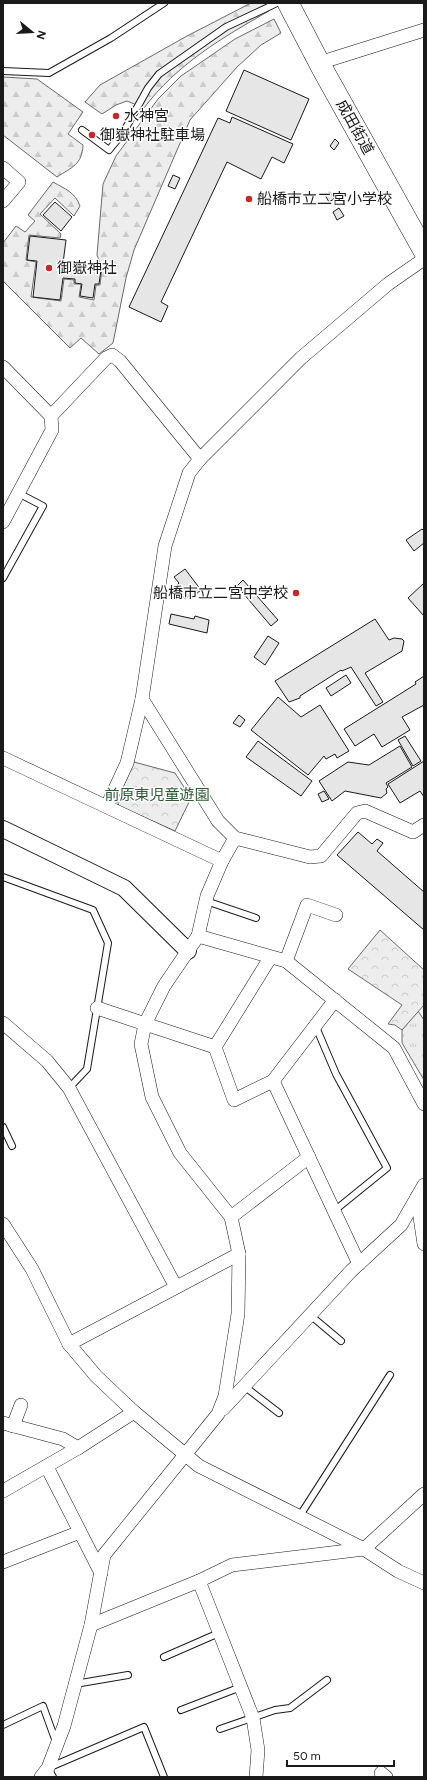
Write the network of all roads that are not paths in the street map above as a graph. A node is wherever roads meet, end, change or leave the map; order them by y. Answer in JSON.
{"nodes":[{"id":1,"x":164,"y":3,"type":"edge"},
{"id":2,"x":277,"y":3,"type":"edge"},
{"id":3,"x":288,"y":3,"type":"edge"},
{"id":4,"x":424,"y":30,"type":"edge"},
{"id":5,"x":319,"y":63,"type":"junction"},
{"id":6,"x":3,"y":71,"type":"edge"},
{"id":7,"x":82,"y":130,"type":"dead end"},
{"id":8,"x":3,"y":168,"type":"edge"},
{"id":9,"x":3,"y":201,"type":"edge"},
{"id":10,"x":422,"y":242,"type":"edge"},
{"id":11,"x":424,"y":259,"type":"edge"},
{"id":12,"x":3,"y":368,"type":"edge"},
{"id":13,"x":51,"y":416,"type":"junction"},
{"id":14,"x":200,"y":459,"type":"junction"},
{"id":15,"x":18,"y":493,"type":"junction"},
{"id":16,"x":3,"y":522,"type":"edge"},
{"id":17,"x":3,"y":578,"type":"edge"},
{"id":18,"x":142,"y":699,"type":"junction"},
{"id":19,"x":3,"y":758,"type":"edge"},
{"id":20,"x":106,"y":806,"type":"junction"},
{"id":21,"x":424,"y":825,"type":"edge"},
{"id":22,"x":3,"y":829,"type":"edge"},
{"id":23,"x":235,"y":838,"type":"junction"},
{"id":24,"x":222,"y":860,"type":"junction"},
{"id":25,"x":3,"y":877,"type":"edge"},
{"id":26,"x":206,"y":901,"type":"junction"},
{"id":27,"x":336,"y":915,"type":"dead end"},
{"id":28,"x":256,"y":918,"type":"dead end"},
{"id":29,"x":198,"y":936,"type":"junction"},
{"id":30,"x":188,"y":951,"type":"junction"},
{"id":31,"x":270,"y":958,"type":"junction"},
{"id":32,"x":286,"y":961,"type":"junction"},
{"id":33,"x":335,"y":1000,"type":"junction"},
{"id":34,"x":97,"y":1008,"type":"junction"},
{"id":35,"x":3,"y":1023,"type":"edge"},
{"id":36,"x":144,"y":1024,"type":"junction"},
{"id":37,"x":316,"y":1027,"type":"junction"},
{"id":38,"x":214,"y":1047,"type":"junction"},
{"id":39,"x":273,"y":1081,"type":"junction"},
{"id":40,"x":69,"y":1088,"type":"junction"},
{"id":41,"x":424,"y":1104,"type":"edge"},
{"id":42,"x":3,"y":1127,"type":"edge"},
{"id":43,"x":12,"y":1146,"type":"dead end"},
{"id":44,"x":309,"y":1158,"type":"junction"},
{"id":45,"x":424,"y":1185,"type":"edge"},
{"id":46,"x":417,"y":1197,"type":"junction"},
{"id":47,"x":334,"y":1211,"type":"junction"},
{"id":48,"x":231,"y":1217,"type":"junction"},
{"id":49,"x":5,"y":1233,"type":"edge"},
{"id":50,"x":424,"y":1244,"type":"edge"},
{"id":51,"x":239,"y":1254,"type":"junction"},
{"id":52,"x":359,"y":1264,"type":"junction"},
{"id":53,"x":176,"y":1287,"type":"junction"},
{"id":54,"x":310,"y":1315,"type":"junction"},
{"id":55,"x":341,"y":1341,"type":"dead end"},
{"id":56,"x":69,"y":1344,"type":"junction"},
{"id":57,"x":390,"y":1375,"type":"dead end"},
{"id":58,"x":244,"y":1386,"type":"junction"},
{"id":59,"x":21,"y":1406,"type":"dead end"},
{"id":60,"x":134,"y":1412,"type":"junction"},
{"id":61,"x":279,"y":1413,"type":"dead end"},
{"id":62,"x":218,"y":1414,"type":"junction"},
{"id":63,"x":8,"y":1424,"type":"edge"},
{"id":64,"x":78,"y":1448,"type":"junction"},
{"id":65,"x":186,"y":1453,"type":"junction"},
{"id":66,"x":47,"y":1467,"type":"junction"},
{"id":67,"x":3,"y":1491,"type":"edge"},
{"id":68,"x":424,"y":1494,"type":"edge"},
{"id":69,"x":299,"y":1517,"type":"junction"},
{"id":70,"x":80,"y":1532,"type":"junction"},
{"id":71,"x":364,"y":1550,"type":"junction"},
{"id":72,"x":3,"y":1562,"type":"edge"},
{"id":73,"x":101,"y":1572,"type":"junction"},
{"id":74,"x":199,"y":1581,"type":"junction"},
{"id":75,"x":424,"y":1583,"type":"edge"},
{"id":76,"x":91,"y":1625,"type":"junction"},
{"id":77,"x":220,"y":1633,"type":"junction"},
{"id":78,"x":164,"y":1657,"type":"dead end"},
{"id":79,"x":128,"y":1675,"type":"dead end"},
{"id":80,"x":327,"y":1680,"type":"dead end"},
{"id":81,"x":75,"y":1684,"type":"junction"},
{"id":82,"x":241,"y":1687,"type":"junction"},
{"id":83,"x":181,"y":1710,"type":"dead end"},
{"id":84,"x":253,"y":1718,"type":"junction"},
{"id":85,"x":3,"y":1725,"type":"edge"},
{"id":86,"x":220,"y":1729,"type":"dead end"},
{"id":87,"x":57,"y":1746,"type":"junction"},
{"id":88,"x":48,"y":1774,"type":"edge"},
{"id":89,"x":164,"y":1777,"type":"edge"},
{"id":90,"x":256,"y":1777,"type":"edge"}],
"edges":[{"from":1,"to":6,"type":"lane"},
{"from":2,"to":7,"type":"lane"},
{"from":3,"to":5,"type":"highway","name":"成田街道"},
{"from":4,"to":5,"type":"street"},
{"from":5,"to":10,"type":"highway","name":"成田街道"},
{"from":8,"to":9,"type":"street"},
{"from":11,"to":14,"type":"street"},
{"from":12,"to":13,"type":"street"},
{"from":13,"to":14,"type":"street"},
{"from":13,"to":15,"type":"street"},
{"from":14,"to":18,"type":"street"},
{"from":15,"to":16,"type":"street"},
{"from":15,"to":17,"type":"lane"},
{"from":18,"to":20,"type":"street"},
{"from":18,"to":23,"type":"street"},
{"from":19,"to":20,"type":"street"},
{"from":20,"to":24,"type":"street"},
{"from":21,"to":23,"type":"street"},
{"from":22,"to":30,"type":"street"},
{"from":23,"to":24,"type":"street"},
{"from":24,"to":26,"type":"street"},
{"from":25,"to":34,"type":"lane"},
{"from":26,"to":28,"type":"lane"},
{"from":26,"to":29,"type":"street"},
{"from":27,"to":32,"type":"street"},
{"from":29,"to":30,"type":"street"},
{"from":29,"to":31,"type":"street"},
{"from":30,"to":36,"type":"street"},
{"from":31,"to":32,"type":"street"},
{"from":31,"to":38,"type":"street"},
{"from":32,"to":33,"type":"street"},
{"from":33,"to":37,"type":"street"},
{"from":33,"to":41,"type":"street"},
{"from":34,"to":36,"type":"street"},
{"from":34,"to":40,"type":"lane"},
{"from":35,"to":40,"type":"street"},
{"from":36,"to":38,"type":"street"},
{"from":36,"to":48,"type":"street"},
{"from":37,"to":39,"type":"street"},
{"from":37,"to":47,"type":"lane"},
{"from":38,"to":39,"type":"street"},
{"from":39,"to":44,"type":"street"},
{"from":40,"to":53,"type":"street"},
{"from":42,"to":43,"type":"lane"},
{"from":44,"to":47,"type":"street"},
{"from":44,"to":48,"type":"street"},
{"from":45,"to":46,"type":"street"},
{"from":46,"to":50,"type":"street"},
{"from":46,"to":52,"type":"street"},
{"from":47,"to":52,"type":"street"},
{"from":48,"to":51,"type":"street"},
{"from":49,"to":56,"type":"street"},
{"from":51,"to":53,"type":"street"},
{"from":51,"to":62,"type":"street"},
{"from":52,"to":54,"type":"street"},
{"from":53,"to":56,"type":"street"},
{"from":54,"to":55,"type":"lane"},
{"from":54,"to":58,"type":"street"},
{"from":56,"to":60,"type":"street"},
{"from":57,"to":69,"type":"lane"},
{"from":58,"to":61,"type":"lane"},
{"from":58,"to":62,"type":"street"},
{"from":59,"to":63,"type":"street"},
{"from":60,"to":64,"type":"street"},
{"from":60,"to":65,"type":"street"},
{"from":62,"to":65,"type":"street"},
{"from":63,"to":64,"type":"street"},
{"from":64,"to":66,"type":"street"},
{"from":65,"to":69,"type":"street"},
{"from":65,"to":73,"type":"street"},
{"from":66,"to":67,"type":"street"},
{"from":66,"to":70,"type":"street"},
{"from":68,"to":71,"type":"street"},
{"from":69,"to":71,"type":"street"},
{"from":70,"to":72,"type":"street"},
{"from":70,"to":73,"type":"street"},
{"from":71,"to":74,"type":"street"},
{"from":71,"to":75,"type":"street"},
{"from":73,"to":76,"type":"street"},
{"from":74,"to":76,"type":"street"},
{"from":74,"to":77,"type":"street"},
{"from":76,"to":81,"type":"street"},
{"from":77,"to":78,"type":"lane"},
{"from":77,"to":82,"type":"street"},
{"from":79,"to":81,"type":"lane"},
{"from":80,"to":84,"type":"lane"},
{"from":81,"to":87,"type":"street"},
{"from":82,"to":83,"type":"lane"},
{"from":82,"to":84,"type":"street"},
{"from":84,"to":86,"type":"lane"},
{"from":84,"to":90,"type":"street"},
{"from":85,"to":87,"type":"lane"},
{"from":87,"to":88,"type":"street"},
{"from":88,"to":89,"type":"lane"}]}
